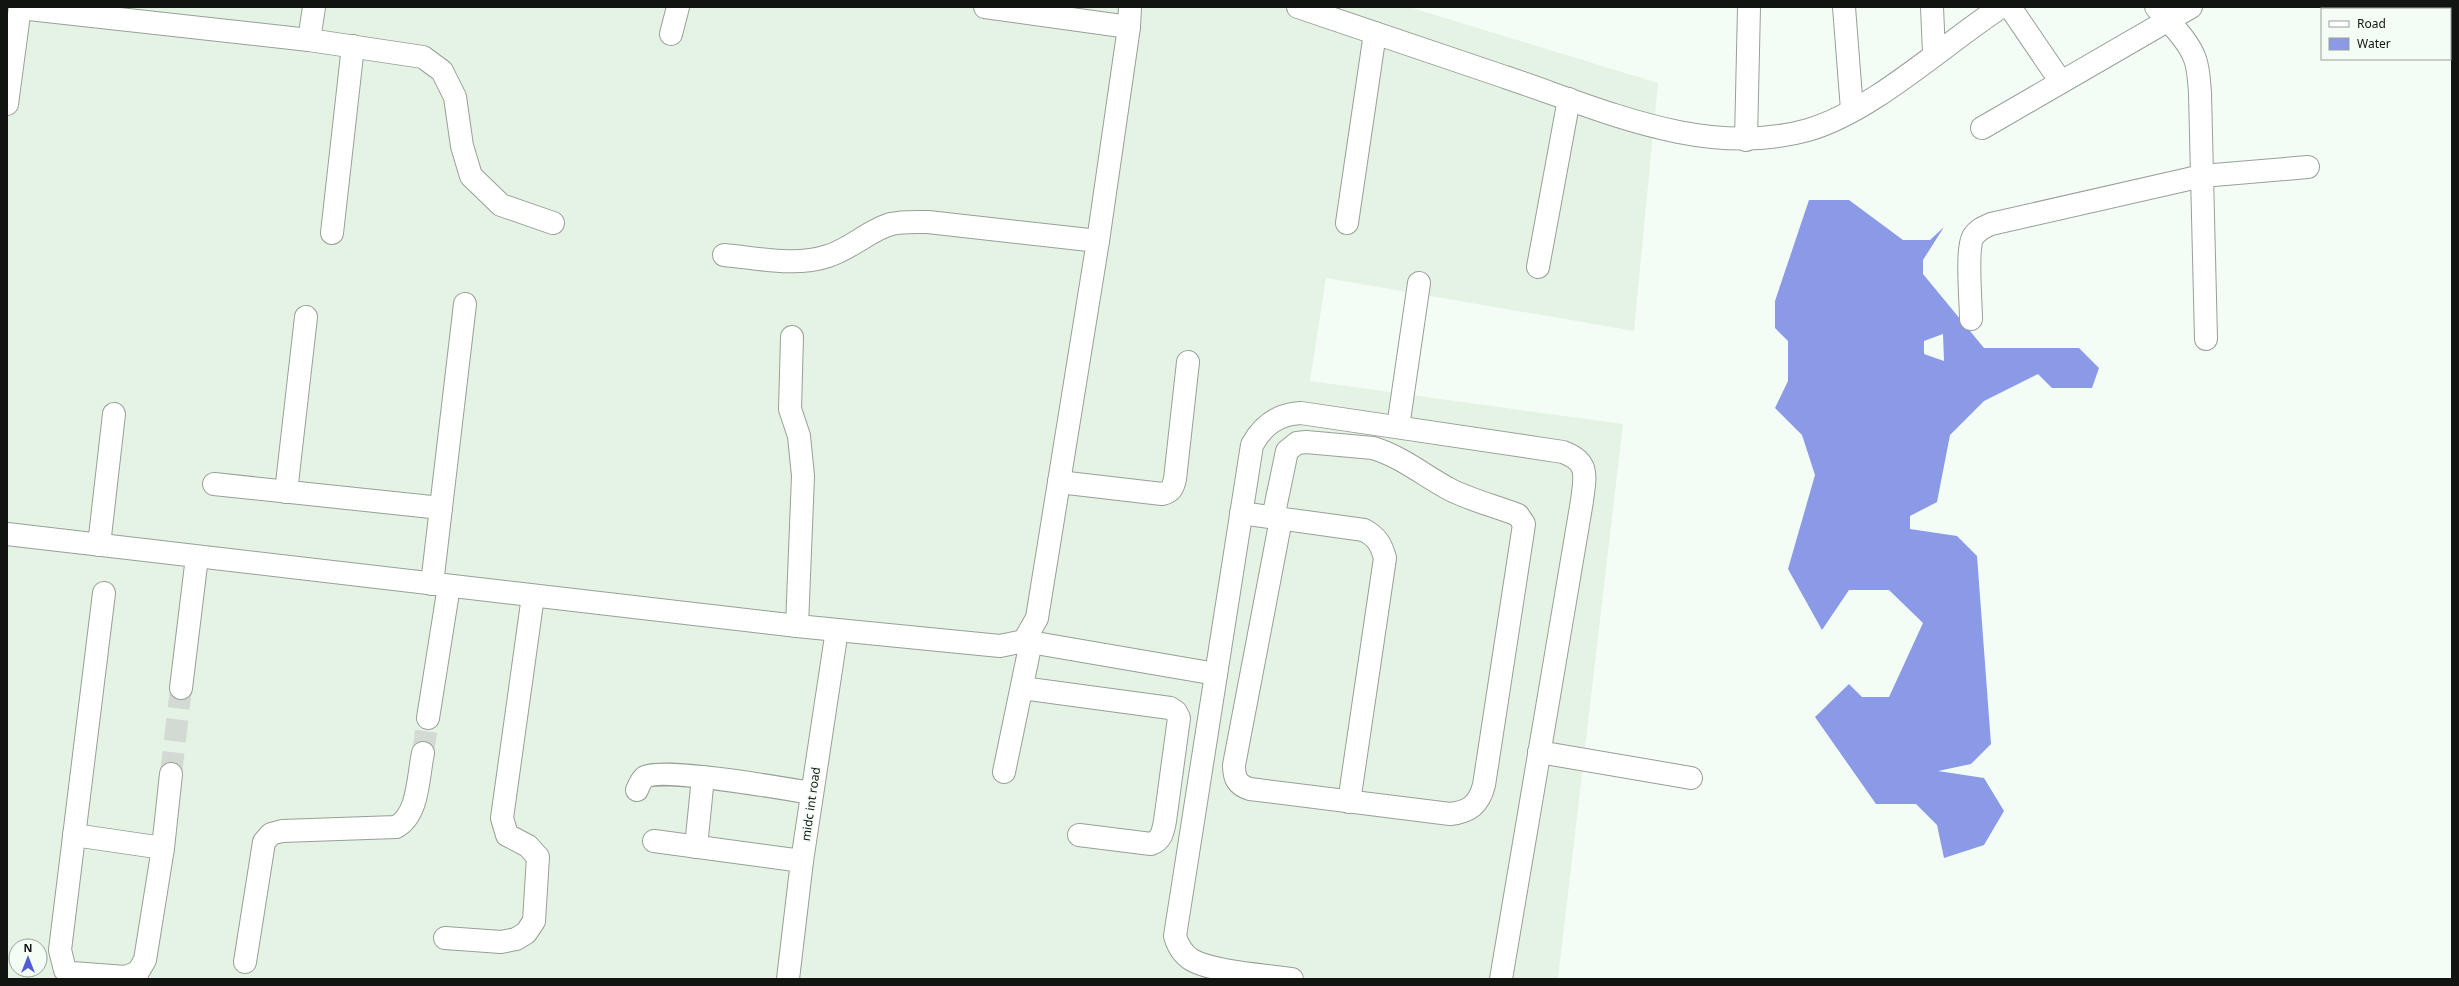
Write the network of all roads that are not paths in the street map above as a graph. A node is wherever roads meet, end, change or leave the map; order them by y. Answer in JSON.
{"nodes":[{"id":1,"x":20,"y":7,"type":"edge"},
{"id":2,"x":314,"y":7,"type":"edge"},
{"id":3,"x":678,"y":7,"type":"edge"},
{"id":4,"x":985,"y":7,"type":"edge"},
{"id":5,"x":1298,"y":7,"type":"edge"},
{"id":6,"x":1749,"y":7,"type":"edge"},
{"id":7,"x":1844,"y":7,"type":"edge"},
{"id":8,"x":1932,"y":7,"type":"edge"},
{"id":9,"x":2002,"y":7,"type":"edge"},
{"id":10,"x":2191,"y":7,"type":"edge"},
{"id":11,"x":2162,"y":14,"type":"edge"},
{"id":12,"x":1129,"y":17,"type":"edge"},
{"id":13,"x":1375,"y":33,"type":"junction"},
{"id":14,"x":671,"y":34,"type":"dead end"},
{"id":15,"x":309,"y":40,"type":"junction"},
{"id":16,"x":353,"y":46,"type":"junction"},
{"id":17,"x":1934,"y":54,"type":"junction"},
{"id":18,"x":2061,"y":82,"type":"junction"},
{"id":19,"x":1569,"y":99,"type":"junction"},
{"id":20,"x":7,"y":104,"type":"edge"},
{"id":21,"x":1852,"y":110,"type":"junction"},
{"id":22,"x":1982,"y":128,"type":"dead end"},
{"id":23,"x":1746,"y":140,"type":"junction"},
{"id":24,"x":2308,"y":167,"type":"dead end"},
{"id":25,"x":2202,"y":176,"type":"junction"},
{"id":26,"x":553,"y":224,"type":"dead end"},
{"id":27,"x":1347,"y":224,"type":"dead end"},
{"id":28,"x":332,"y":232,"type":"dead end"},
{"id":29,"x":1098,"y":241,"type":"junction"},
{"id":30,"x":724,"y":255,"type":"dead end"},
{"id":31,"x":1538,"y":267,"type":"dead end"},
{"id":32,"x":1419,"y":283,"type":"dead end"},
{"id":33,"x":465,"y":304,"type":"dead end"},
{"id":34,"x":306,"y":318,"type":"dead end"},
{"id":35,"x":1971,"y":319,"type":"dead end"},
{"id":36,"x":792,"y":337,"type":"dead end"},
{"id":37,"x":2206,"y":339,"type":"dead end"},
{"id":38,"x":1188,"y":362,"type":"dead end"},
{"id":39,"x":114,"y":414,"type":"dead end"},
{"id":40,"x":1398,"y":427,"type":"junction"},
{"id":41,"x":1059,"y":482,"type":"junction"},
{"id":42,"x":214,"y":484,"type":"dead end"},
{"id":43,"x":286,"y":492,"type":"junction"},
{"id":44,"x":441,"y":508,"type":"junction"},
{"id":45,"x":1241,"y":513,"type":"junction"},
{"id":46,"x":1277,"y":518,"type":"junction"},
{"id":47,"x":7,"y":534,"type":"edge"},
{"id":48,"x":99,"y":545,"type":"junction"},
{"id":49,"x":197,"y":557,"type":"junction"},
{"id":50,"x":440,"y":585,"type":"junction"},
{"id":51,"x":104,"y":592,"type":"dead end"},
{"id":52,"x":533,"y":596,"type":"junction"},
{"id":53,"x":797,"y":626,"type":"junction"},
{"id":54,"x":837,"y":630,"type":"junction"},
{"id":55,"x":1027,"y":642,"type":"junction"},
{"id":56,"x":1216,"y":674,"type":"junction"},
{"id":57,"x":181,"y":688,"type":"tunnel mouth"},
{"id":58,"x":1022,"y":688,"type":"junction"},
{"id":59,"x":428,"y":718,"type":"tunnel mouth"},
{"id":60,"x":1539,"y":752,"type":"junction"},
{"id":61,"x":423,"y":753,"type":"tunnel mouth"},
{"id":62,"x":1004,"y":772,"type":"dead end"},
{"id":63,"x":171,"y":774,"type":"tunnel mouth"},
{"id":64,"x":703,"y":777,"type":"junction"},
{"id":65,"x":1691,"y":778,"type":"dead end"},
{"id":66,"x":638,"y":790,"type":"dead end"},
{"id":67,"x":812,"y":793,"type":"junction"},
{"id":68,"x":1349,"y":802,"type":"junction"},
{"id":69,"x":1079,"y":835,"type":"dead end"},
{"id":70,"x":74,"y":836,"type":"junction"},
{"id":71,"x":654,"y":842,"type":"dead end"},
{"id":72,"x":696,"y":846,"type":"junction"},
{"id":73,"x":163,"y":848,"type":"junction"},
{"id":74,"x":802,"y":861,"type":"junction"},
{"id":75,"x":445,"y":938,"type":"dead end"},
{"id":76,"x":245,"y":962,"type":"dead end"},
{"id":77,"x":788,"y":979,"type":"edge"},
{"id":78,"x":1288,"y":979,"type":"edge"},
{"id":79,"x":1501,"y":979,"type":"edge"}],
"edges":[{"from":1,"to":15,"type":"street"},
{"from":1,"to":20,"type":"street"},
{"from":2,"to":15,"type":"street"},
{"from":3,"to":14,"type":"street"},
{"from":4,"to":12,"type":"street"},
{"from":5,"to":13,"type":"street"},
{"from":6,"to":23,"type":"street"},
{"from":7,"to":21,"type":"street"},
{"from":8,"to":17,"type":"street"},
{"from":9,"to":17,"type":"street"},
{"from":9,"to":18,"type":"street"},
{"from":10,"to":11,"type":"street"},
{"from":11,"to":18,"type":"street"},
{"from":11,"to":25,"type":"street"},
{"from":12,"to":29,"type":"street"},
{"from":13,"to":19,"type":"street"},
{"from":13,"to":27,"type":"street"},
{"from":15,"to":16,"type":"street"},
{"from":16,"to":26,"type":"street"},
{"from":16,"to":28,"type":"street"},
{"from":17,"to":21,"type":"street"},
{"from":18,"to":22,"type":"street"},
{"from":19,"to":23,"type":"street"},
{"from":19,"to":31,"type":"street"},
{"from":21,"to":23,"type":"street"},
{"from":24,"to":25,"type":"street"},
{"from":25,"to":35,"type":"street"},
{"from":25,"to":37,"type":"street"},
{"from":29,"to":30,"type":"street"},
{"from":29,"to":41,"type":"street"},
{"from":32,"to":40,"type":"street"},
{"from":33,"to":44,"type":"street"},
{"from":34,"to":43,"type":"street"},
{"from":36,"to":53,"type":"street"},
{"from":38,"to":41,"type":"street"},
{"from":39,"to":48,"type":"street"},
{"from":40,"to":45,"type":"street"},
{"from":40,"to":60,"type":"street"},
{"from":41,"to":55,"type":"street"},
{"from":42,"to":43,"type":"street"},
{"from":43,"to":44,"type":"street"},
{"from":44,"to":50,"type":"street"},
{"from":45,"to":46,"type":"street"},
{"from":45,"to":56,"type":"street"},
{"from":46,"to":68,"type":"street"},
{"from":46,"to":68,"type":"street"},
{"from":46,"to":68,"type":"street"},
{"from":47,"to":48,"type":"street"},
{"from":48,"to":49,"type":"street"},
{"from":49,"to":50,"type":"street"},
{"from":49,"to":57,"type":"street"},
{"from":50,"to":52,"type":"street"},
{"from":50,"to":59,"type":"street"},
{"from":51,"to":70,"type":"street"},
{"from":52,"to":53,"type":"street"},
{"from":52,"to":75,"type":"street"},
{"from":53,"to":54,"type":"street"},
{"from":54,"to":55,"type":"street"},
{"from":54,"to":67,"type":"street","name":"midc int road"},
{"from":55,"to":56,"type":"street"},
{"from":55,"to":58,"type":"street"},
{"from":56,"to":78,"type":"street"},
{"from":58,"to":62,"type":"street"},
{"from":58,"to":69,"type":"street"},
{"from":60,"to":65,"type":"street"},
{"from":60,"to":79,"type":"street"},
{"from":61,"to":76,"type":"street"},
{"from":63,"to":73,"type":"street"},
{"from":64,"to":66,"type":"street"},
{"from":64,"to":67,"type":"street"},
{"from":64,"to":72,"type":"street"},
{"from":67,"to":74,"type":"street","name":"midc int road"},
{"from":70,"to":73,"type":"street"},
{"from":70,"to":73,"type":"street"},
{"from":71,"to":72,"type":"street"},
{"from":72,"to":74,"type":"street"},
{"from":74,"to":77,"type":"street","name":"midc int road"}]}
